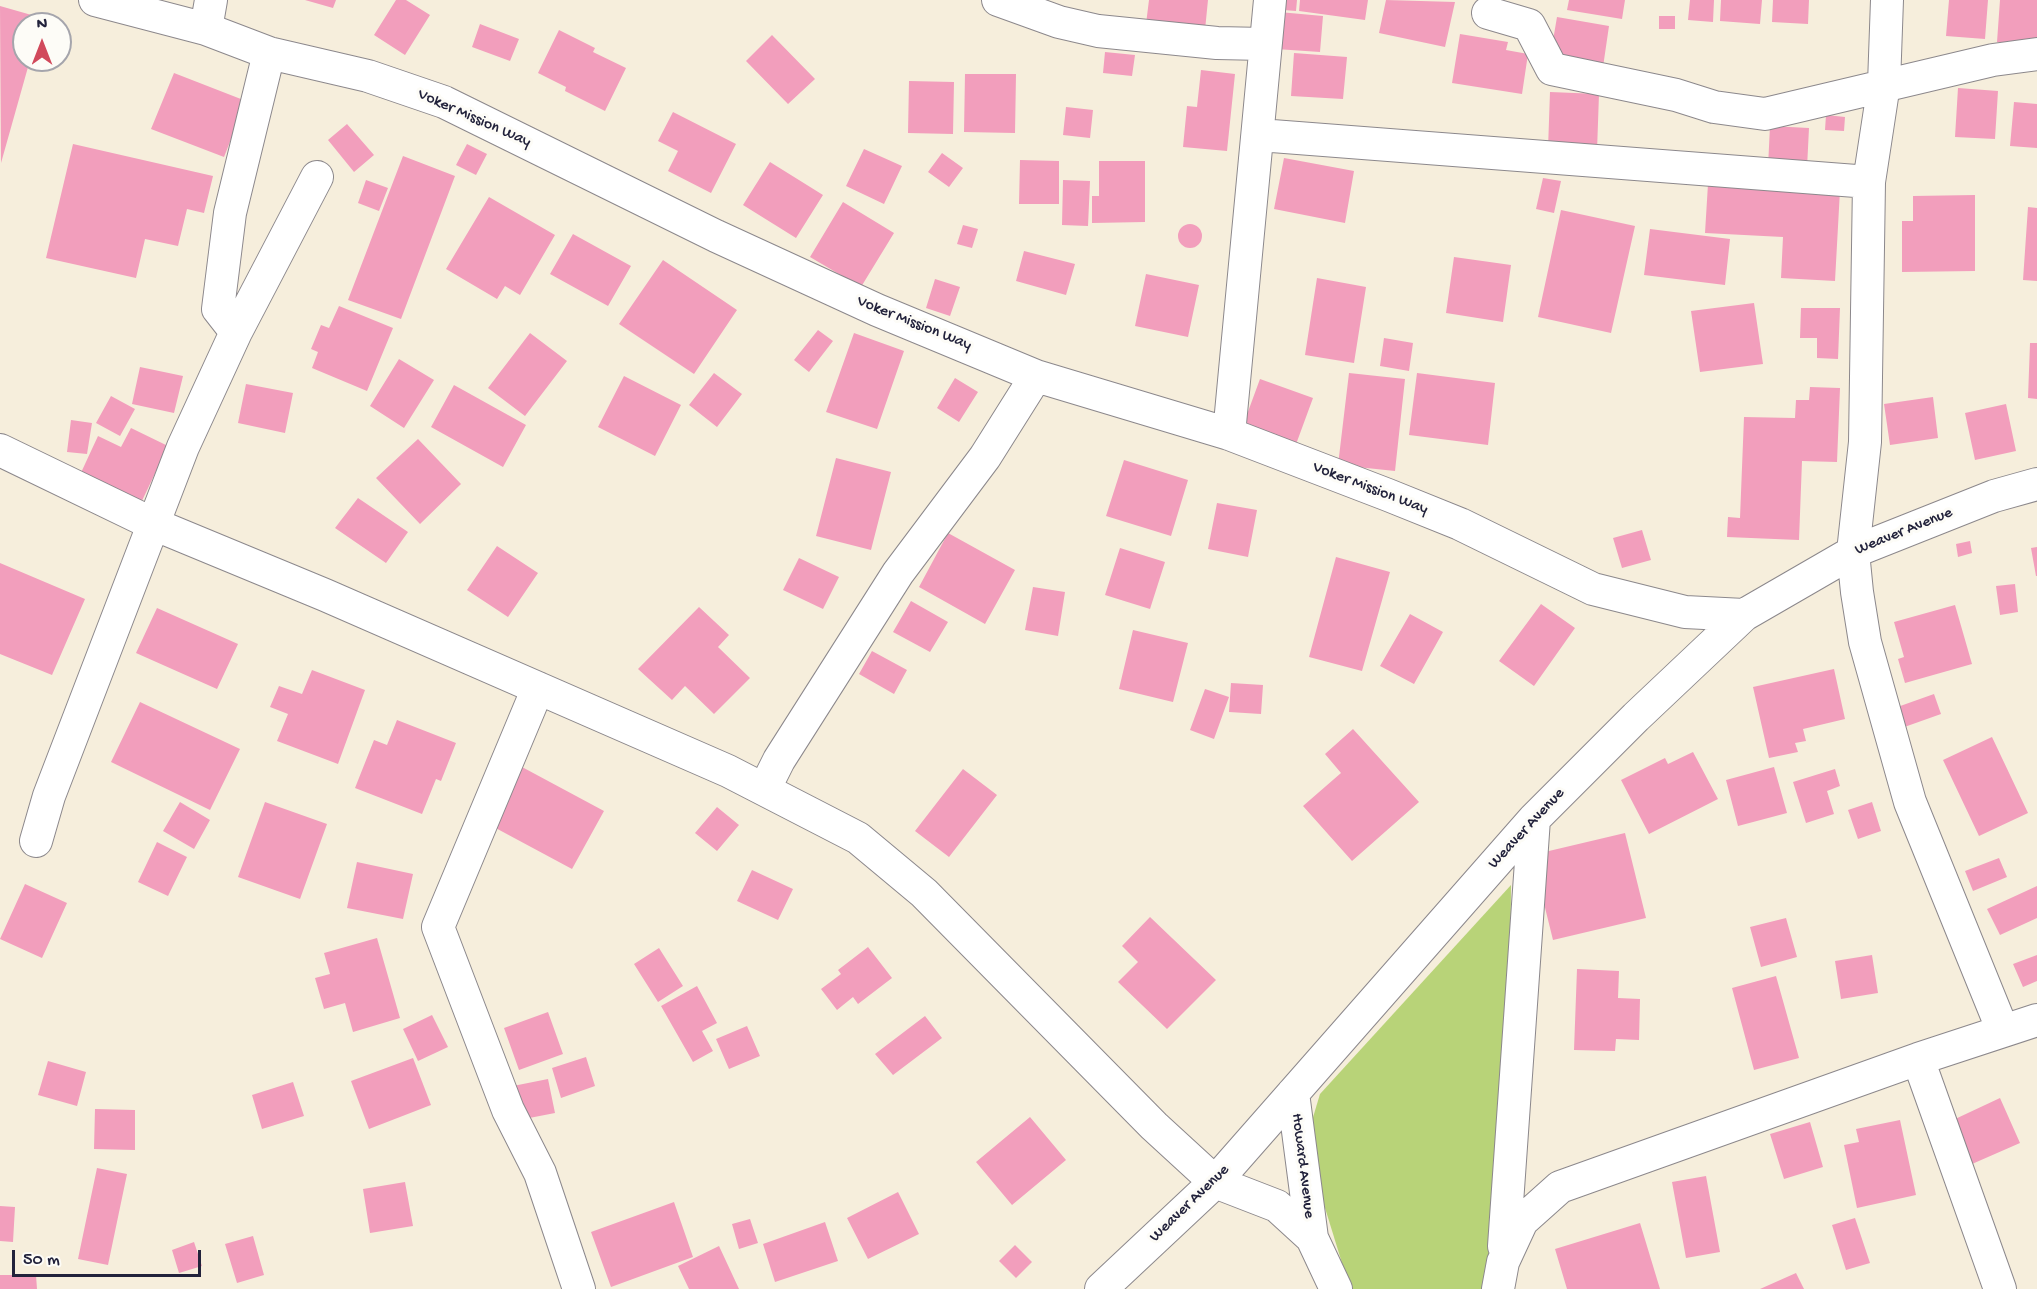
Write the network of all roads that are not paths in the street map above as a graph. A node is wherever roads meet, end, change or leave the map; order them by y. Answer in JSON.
{"nodes":[{"id":1,"x":95,"y":0,"type":"edge"},
{"id":2,"x":998,"y":0,"type":"edge"},
{"id":3,"x":1270,"y":0,"type":"edge"},
{"id":4,"x":1887,"y":0,"type":"edge"},
{"id":5,"x":1488,"y":13,"type":"dead end"},
{"id":6,"x":208,"y":15,"type":"edge"},
{"id":7,"x":1264,"y":44,"type":"junction"},
{"id":8,"x":269,"y":53,"type":"junction"},
{"id":9,"x":2037,"y":54,"type":"edge"},
{"id":10,"x":1884,"y":84,"type":"junction"},
{"id":11,"x":1259,"y":135,"type":"junction"},
{"id":12,"x":317,"y":177,"type":"dead end"},
{"id":13,"x":1869,"y":182,"type":"junction"},
{"id":14,"x":236,"y":332,"type":"junction"},
{"id":15,"x":1036,"y":376,"type":"junction"},
{"id":16,"x":1229,"y":434,"type":"junction"},
{"id":17,"x":0,"y":450,"type":"edge"},
{"id":18,"x":2037,"y":484,"type":"edge"},
{"id":19,"x":151,"y":523,"type":"junction"},
{"id":20,"x":1853,"y":552,"type":"junction"},
{"id":21,"x":1744,"y":615,"type":"junction"},
{"id":22,"x":538,"y":688,"type":"junction"},
{"id":23,"x":765,"y":788,"type":"junction"},
{"id":24,"x":1534,"y":819,"type":"junction"},
{"id":25,"x":36,"y":841,"type":"dead end"},
{"id":26,"x":2037,"y":1020,"type":"edge"},
{"id":27,"x":2003,"y":1031,"type":"junction"},
{"id":28,"x":1918,"y":1059,"type":"junction"},
{"id":29,"x":1293,"y":1093,"type":"junction"},
{"id":30,"x":1215,"y":1182,"type":"junction"},
{"id":31,"x":1312,"y":1238,"type":"junction"},
{"id":32,"x":1500,"y":1276,"type":"edge"},
{"id":33,"x":579,"y":1289,"type":"edge"},
{"id":34,"x":1101,"y":1289,"type":"edge"},
{"id":35,"x":1336,"y":1289,"type":"edge"},
{"id":36,"x":2000,"y":1289,"type":"edge"}],
"edges":[{"from":1,"to":6,"type":"street","name":"Voker Mission Way"},
{"from":2,"to":7,"type":"street"},
{"from":3,"to":7,"type":"street"},
{"from":4,"to":10,"type":"street"},
{"from":5,"to":10,"type":"street"},
{"from":6,"to":8,"type":"street","name":"Voker Mission Way"},
{"from":7,"to":11,"type":"street"},
{"from":8,"to":14,"type":"street"},
{"from":8,"to":15,"type":"street","name":"Voker Mission Way"},
{"from":9,"to":10,"type":"street"},
{"from":10,"to":13,"type":"street"},
{"from":11,"to":13,"type":"street"},
{"from":11,"to":16,"type":"street"},
{"from":12,"to":14,"type":"street"},
{"from":13,"to":20,"type":"street"},
{"from":14,"to":19,"type":"street"},
{"from":15,"to":16,"type":"street","name":"Voker Mission Way"},
{"from":15,"to":23,"type":"street"},
{"from":16,"to":21,"type":"street","name":"Voker Mission Way"},
{"from":17,"to":19,"type":"street"},
{"from":18,"to":20,"type":"street","name":"Weaver Avenue"},
{"from":19,"to":22,"type":"street"},
{"from":19,"to":25,"type":"street"},
{"from":20,"to":21,"type":"street","name":"Weaver Avenue"},
{"from":20,"to":27,"type":"street"},
{"from":21,"to":24,"type":"street","name":"Weaver Avenue"},
{"from":22,"to":23,"type":"street"},
{"from":22,"to":33,"type":"street"},
{"from":23,"to":30,"type":"street"},
{"from":24,"to":29,"type":"street","name":"Weaver Avenue"},
{"from":24,"to":32,"type":"street"},
{"from":26,"to":27,"type":"street"},
{"from":27,"to":28,"type":"street"},
{"from":28,"to":32,"type":"street"},
{"from":28,"to":36,"type":"street"},
{"from":29,"to":30,"type":"street","name":"Weaver Avenue"},
{"from":29,"to":31,"type":"street","name":"Howard Avenue"},
{"from":30,"to":31,"type":"street","name":"Howard Avenue"},
{"from":30,"to":34,"type":"street","name":"Weaver Avenue"},
{"from":31,"to":35,"type":"street","name":"Howard Avenue"}]}
